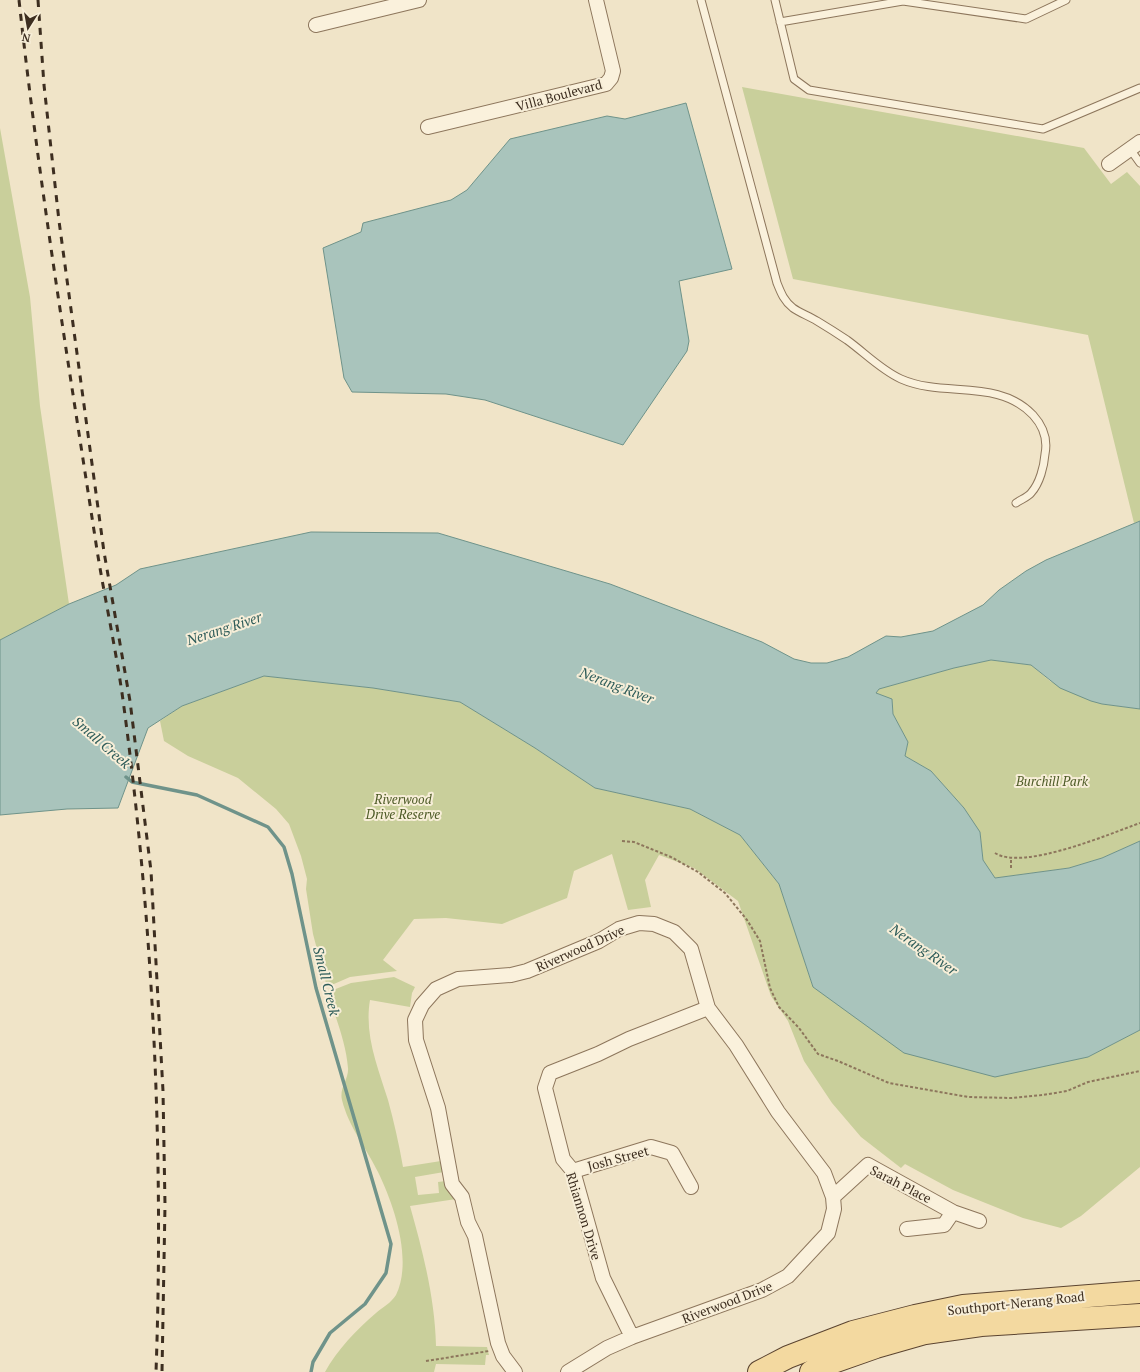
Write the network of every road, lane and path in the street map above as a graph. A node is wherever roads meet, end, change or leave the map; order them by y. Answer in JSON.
{"nodes":[{"id":1,"x":419,"y":0,"type":"edge"},
{"id":2,"x":596,"y":0,"type":"edge"},
{"id":3,"x":701,"y":0,"type":"edge"},
{"id":4,"x":775,"y":0,"type":"edge"},
{"id":5,"x":1066,"y":0,"type":"edge"},
{"id":6,"x":780,"y":22,"type":"junction"},
{"id":7,"x":316,"y":25,"type":"dead end"},
{"id":8,"x":1140,"y":88,"type":"edge"},
{"id":9,"x":428,"y":127,"type":"dead end"},
{"id":10,"x":1135,"y":145,"type":"edge"},
{"id":11,"x":1140,"y":163,"type":"edge"},
{"id":12,"x":1109,"y":164,"type":"dead end"},
{"id":13,"x":1016,"y":503,"type":"dead end"},
{"id":14,"x":1140,"y":824,"type":"edge"},
{"id":15,"x":622,"y":841,"type":"dead end"},
{"id":16,"x":995,"y":853,"type":"dead end"},
{"id":17,"x":1011,"y":858,"type":"junction"},
{"id":18,"x":1011,"y":868,"type":"dead end"},
{"id":19,"x":708,"y":1008,"type":"junction"},
{"id":20,"x":1140,"y":1071,"type":"edge"},
{"id":21,"x":573,"y":1171,"type":"junction"},
{"id":22,"x":691,"y":1187,"type":"dead end"},
{"id":23,"x":833,"y":1197,"type":"junction"},
{"id":24,"x":953,"y":1212,"type":"junction"},
{"id":25,"x":979,"y":1221,"type":"dead end"},
{"id":26,"x":906,"y":1229,"type":"dead end"},
{"id":27,"x":1140,"y":1292,"type":"edge"},
{"id":28,"x":1140,"y":1315,"type":"edge"},
{"id":29,"x":632,"y":1337,"type":"junction"},
{"id":30,"x":500,"y":1349,"type":"junction"},
{"id":31,"x":426,"y":1361,"type":"dead end"},
{"id":32,"x":515,"y":1372,"type":"edge"},
{"id":33,"x":568,"y":1372,"type":"edge"},
{"id":34,"x":759,"y":1372,"type":"edge"},
{"id":35,"x":811,"y":1372,"type":"edge"}],
"edges":[{"from":1,"to":7,"type":"street"},
{"from":2,"to":9,"type":"street","name":"Villa Boulevard"},
{"from":3,"to":13,"type":"lane"},
{"from":4,"to":6,"type":"lane"},
{"from":5,"to":6,"type":"lane"},
{"from":6,"to":8,"type":"lane"},
{"from":10,"to":11,"type":"lane"},
{"from":10,"to":12,"type":"street"},
{"from":14,"to":17,"type":"path"},
{"from":15,"to":20,"type":"path"},
{"from":16,"to":17,"type":"path"},
{"from":17,"to":18,"type":"path"},
{"from":19,"to":21,"type":"street","name":"Rhiannon Drive"},
{"from":19,"to":23,"type":"street","name":"Riverwood Drive"},
{"from":19,"to":30,"type":"street","name":"Riverwood Drive"},
{"from":21,"to":22,"type":"street","name":"Josh Street"},
{"from":21,"to":29,"type":"street","name":"Rhiannon Drive"},
{"from":23,"to":24,"type":"street","name":"Sarah Place"},
{"from":23,"to":29,"type":"street","name":"Riverwood Drive"},
{"from":24,"to":25,"type":"street","name":"Sarah Place"},
{"from":24,"to":26,"type":"street"},
{"from":27,"to":34,"type":"main road","name":"Southport-Nerang Road"},
{"from":28,"to":35,"type":"main road","name":"Southport-Nerang Road"},
{"from":29,"to":33,"type":"street","name":"Riverwood Drive"},
{"from":30,"to":31,"type":"path"},
{"from":30,"to":32,"type":"street","name":"Riverwood Drive"}]}
